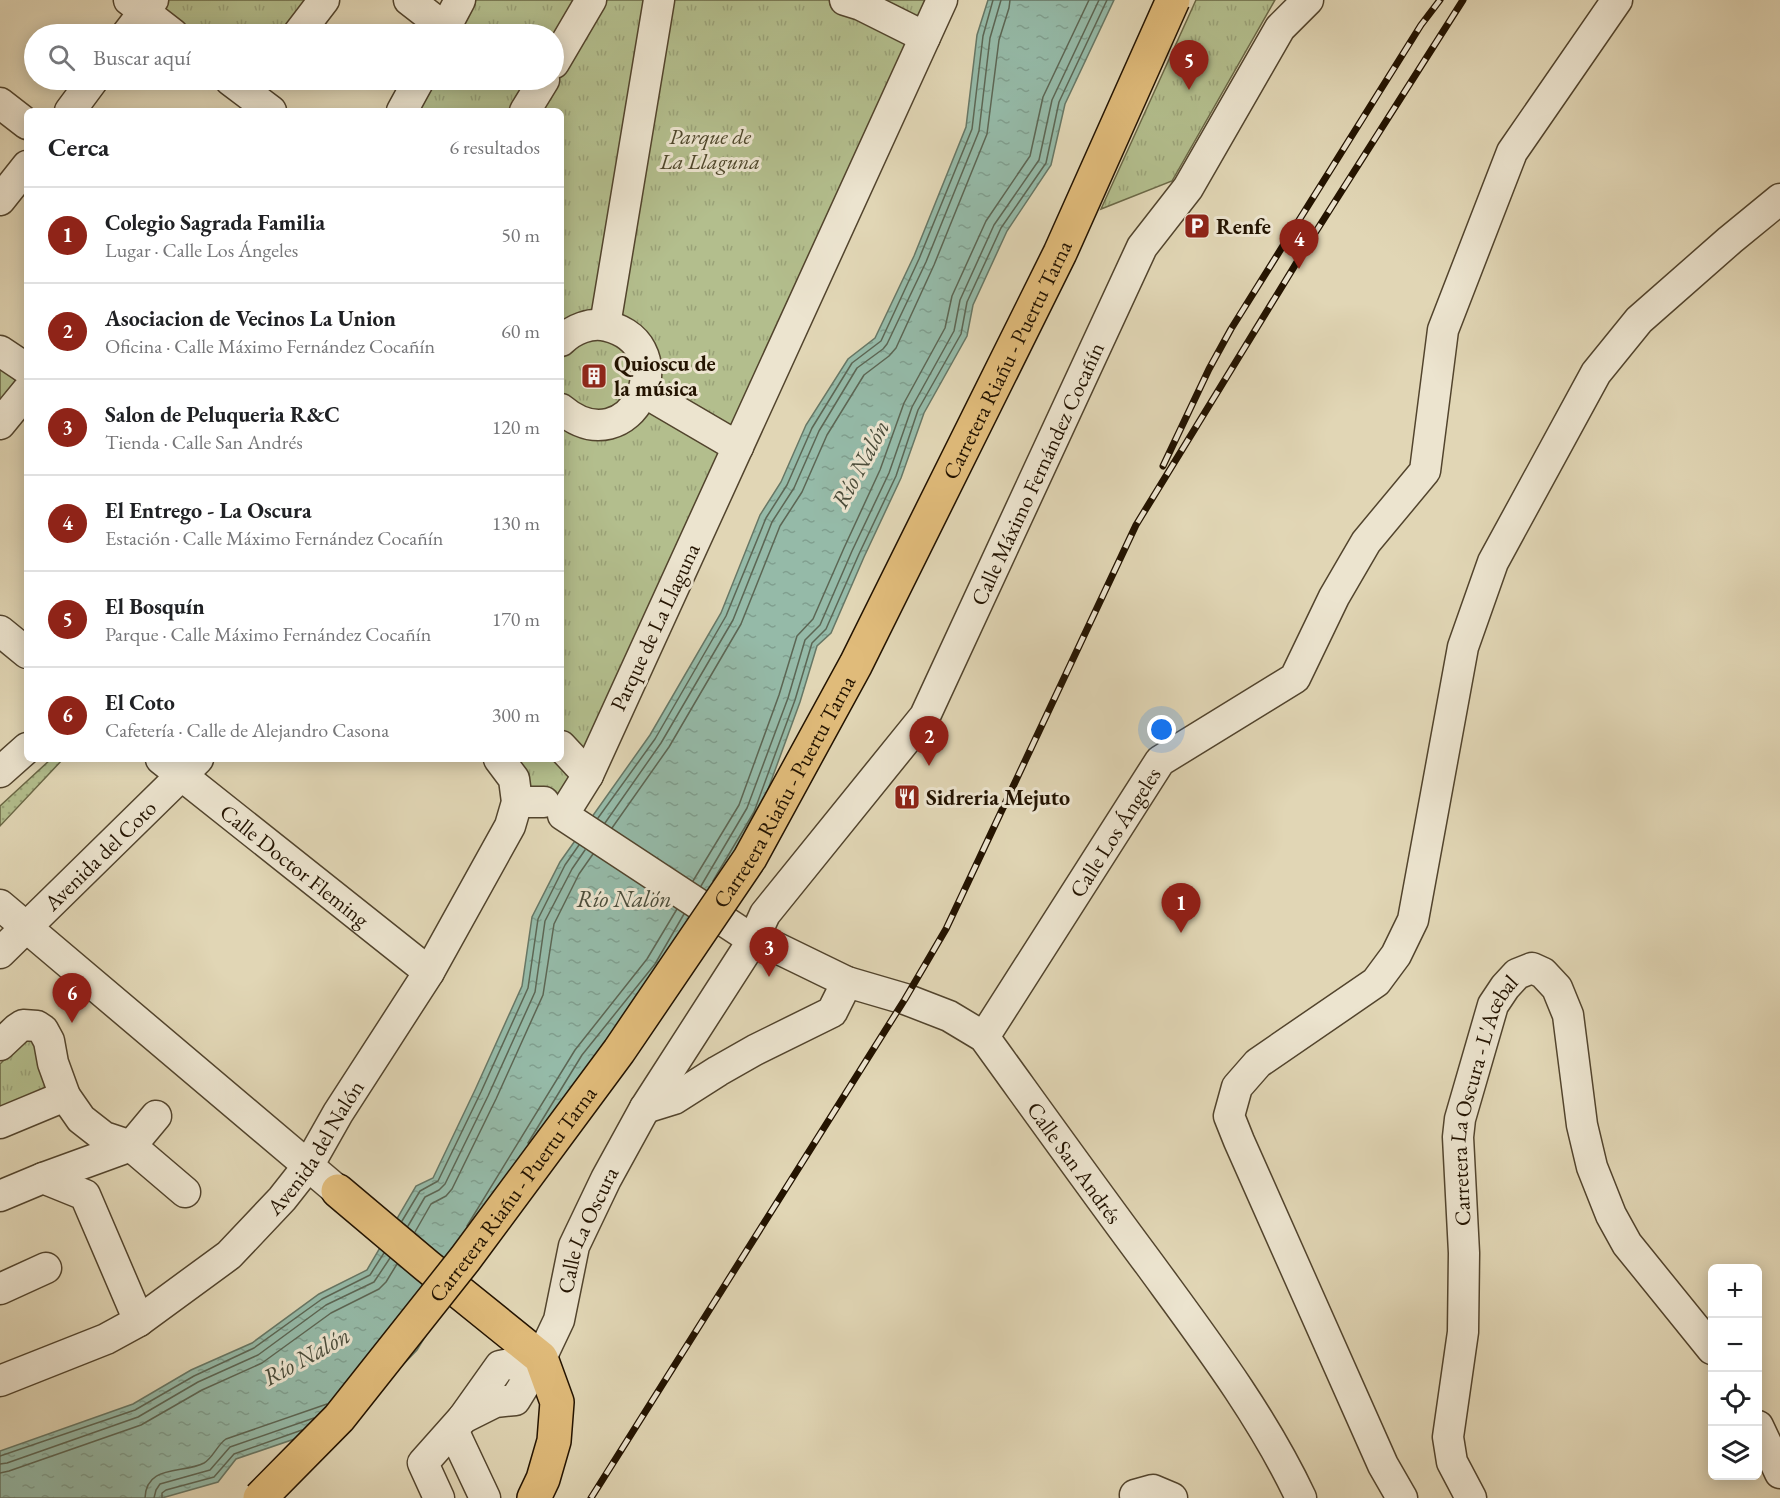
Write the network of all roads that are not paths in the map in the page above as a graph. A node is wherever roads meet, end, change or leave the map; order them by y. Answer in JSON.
{"nodes":[{"id":1,"x":324,"y":0,"type":"edge"},
{"id":2,"x":409,"y":0,"type":"edge"},
{"id":3,"x":460,"y":0,"type":"edge"},
{"id":4,"x":591,"y":0,"type":"edge"},
{"id":5,"x":659,"y":0,"type":"edge"},
{"id":6,"x":845,"y":0,"type":"edge"},
{"id":7,"x":942,"y":0,"type":"edge"},
{"id":8,"x":1173,"y":0,"type":"edge"},
{"id":9,"x":1308,"y":0,"type":"edge"},
{"id":10,"x":1617,"y":0,"type":"edge"},
{"id":11,"x":138,"y":12,"type":"edge"},
{"id":12,"x":157,"y":24,"type":"edge"},
{"id":13,"x":306,"y":24,"type":"edge"},
{"id":14,"x":436,"y":24,"type":"edge"},
{"id":15,"x":448,"y":24,"type":"edge"},
{"id":16,"x":926,"y":37,"type":"junction"},
{"id":17,"x":564,"y":46,"type":"edge"},
{"id":18,"x":86,"y":90,"type":"edge"},
{"id":19,"x":414,"y":90,"type":"edge"},
{"id":20,"x":538,"y":90,"type":"edge"},
{"id":21,"x":0,"y":103,"type":"edge"},
{"id":22,"x":72,"y":108,"type":"edge"},
{"id":23,"x":404,"y":108,"type":"edge"},
{"id":24,"x":527,"y":108,"type":"edge"},
{"id":25,"x":24,"y":122,"type":"edge"},
{"id":26,"x":24,"y":170,"type":"edge"},
{"id":27,"x":1780,"y":199,"type":"edge"},
{"id":28,"x":0,"y":200,"type":"edge"},
{"id":29,"x":605,"y":326,"type":"junction"},
{"id":30,"x":564,"y":338,"type":"edge"},
{"id":31,"x":0,"y":351,"type":"edge"},
{"id":32,"x":24,"y":367,"type":"edge"},
{"id":33,"x":644,"y":392,"type":"junction"},
{"id":34,"x":24,"y":395,"type":"edge"},
{"id":35,"x":565,"y":422,"type":"edge"},
{"id":36,"x":0,"y":424,"type":"edge"},
{"id":37,"x":738,"y":447,"type":"junction"},
{"id":38,"x":0,"y":632,"type":"edge"},
{"id":39,"x":24,"y":650,"type":"edge"},
{"id":40,"x":564,"y":749,"type":"edge"},
{"id":41,"x":24,"y":751,"type":"edge"},
{"id":42,"x":501,"y":762,"type":"edge"},
{"id":43,"x":180,"y":765,"type":"edge"},
{"id":44,"x":0,"y":772,"type":"edge"},
{"id":45,"x":588,"y":775,"type":"junction"},
{"id":46,"x":542,"y":806,"type":"junction"},
{"id":47,"x":0,"y":904,"type":"edge"},
{"id":48,"x":26,"y":927,"type":"junction"},
{"id":49,"x":745,"y":934,"type":"junction"},
{"id":50,"x":0,"y":953,"type":"edge"},
{"id":51,"x":429,"y":972,"type":"junction"},
{"id":52,"x":847,"y":982,"type":"junction"},
{"id":53,"x":984,"y":1037,"type":"junction"},
{"id":54,"x":0,"y":1045,"type":"edge"},
{"id":55,"x":65,"y":1096,"type":"junction"},
{"id":56,"x":645,"y":1108,"type":"junction"},
{"id":57,"x":156,"y":1116,"type":"dead end"},
{"id":58,"x":0,"y":1123,"type":"edge"},
{"id":59,"x":131,"y":1146,"type":"junction"},
{"id":60,"x":308,"y":1166,"type":"junction"},
{"id":61,"x":43,"y":1178,"type":"junction"},
{"id":62,"x":338,"y":1191,"type":"joint"},
{"id":63,"x":185,"y":1192,"type":"dead end"},
{"id":64,"x":0,"y":1196,"type":"edge"},
{"id":65,"x":46,"y":1268,"type":"dead end"},
{"id":66,"x":0,"y":1289,"type":"edge"},
{"id":67,"x":139,"y":1321,"type":"junction"},
{"id":68,"x":1708,"y":1343,"type":"edge"},
{"id":69,"x":541,"y":1358,"type":"junction"},
{"id":70,"x":0,"y":1381,"type":"edge"},
{"id":71,"x":458,"y":1424,"type":"junction"},
{"id":72,"x":1762,"y":1435,"type":"edge"},
{"id":73,"x":1780,"y":1473,"type":"edge"},
{"id":74,"x":260,"y":1498,"type":"edge"},
{"id":75,"x":439,"y":1498,"type":"edge"},
{"id":76,"x":485,"y":1498,"type":"edge"},
{"id":77,"x":534,"y":1498,"type":"edge"},
{"id":78,"x":1136,"y":1498,"type":"edge"},
{"id":79,"x":1172,"y":1498,"type":"edge"},
{"id":80,"x":1301,"y":1498,"type":"edge"},
{"id":81,"x":1402,"y":1498,"type":"edge"},
{"id":82,"x":1471,"y":1498,"type":"edge"}],
"edges":[{"from":1,"to":13,"type":"street"},
{"from":2,"to":14,"type":"street"},
{"from":3,"to":15,"type":"street"},
{"from":4,"to":17,"type":"street"},
{"from":5,"to":29,"type":"street"},
{"from":6,"to":16,"type":"street"},
{"from":7,"to":16,"type":"street","name":"Parque de La Llaguna"},
{"from":8,"to":74,"type":"main road","name":"Carretera Riañu - Puertu Tarna","bridge":true},
{"from":9,"to":49,"type":"street","name":"Calle Máximo Fernández Cocañín"},
{"from":10,"to":53,"type":"street","name":"Calle Los Ángeles"},
{"from":11,"to":12,"type":"street"},
{"from":16,"to":37,"type":"street","name":"Parque de La Llaguna"},
{"from":18,"to":22,"type":"street"},
{"from":19,"to":23,"type":"street"},
{"from":20,"to":24,"type":"street"},
{"from":21,"to":25,"type":"street"},
{"from":26,"to":28,"type":"street"},
{"from":27,"to":81,"type":"street"},
{"from":29,"to":30,"type":"street"},
{"from":29,"to":33,"type":"street"},
{"from":31,"to":32,"type":"street"},
{"from":33,"to":35,"type":"street"},
{"from":33,"to":37,"type":"street"},
{"from":34,"to":36,"type":"street"},
{"from":37,"to":45,"type":"street","name":"Parque de La Llaguna"},
{"from":38,"to":39,"type":"street"},
{"from":40,"to":45,"type":"street"},
{"from":41,"to":44,"type":"street"},
{"from":42,"to":46,"type":"street"},
{"from":43,"to":48,"type":"street","name":"Avenida del Coto"},
{"from":43,"to":51,"type":"street","name":"Calle Doctor Fleming"},
{"from":45,"to":46,"type":"street","name":"Parque de La Llaguna"},
{"from":46,"to":49,"type":"street","name":"Calle San Andrés"},
{"from":46,"to":51,"type":"street","name":"Avenida del Nalón"},
{"from":47,"to":48,"type":"street"},
{"from":48,"to":50,"type":"street","name":"Avenida del Coto"},
{"from":48,"to":60,"type":"street"},
{"from":49,"to":52,"type":"street","name":"Calle San Andrés"},
{"from":49,"to":56,"type":"street","name":"Calle La Oscura"},
{"from":51,"to":60,"type":"street","name":"Avenida del Nalón"},
{"from":52,"to":53,"type":"street","name":"Calle San Andrés"},
{"from":52,"to":56,"type":"street"},
{"from":53,"to":80,"type":"street","name":"Calle San Andrés"},
{"from":54,"to":55,"type":"street"},
{"from":55,"to":58,"type":"street"},
{"from":55,"to":59,"type":"street"},
{"from":56,"to":69,"type":"street","name":"Calle La Oscura"},
{"from":57,"to":59,"type":"street"},
{"from":59,"to":61,"type":"street"},
{"from":59,"to":63,"type":"street"},
{"from":60,"to":62,"type":"street"},
{"from":60,"to":67,"type":"street","name":"Avenida del Nalón"},
{"from":61,"to":64,"type":"street"},
{"from":61,"to":67,"type":"street"},
{"from":62,"to":69,"type":"main road"},
{"from":65,"to":66,"type":"street"},
{"from":67,"to":70,"type":"street","name":"Avenida del Nalón"},
{"from":68,"to":82,"type":"street","name":"Carretera La Oscura - L'Acebal"},
{"from":69,"to":71,"type":"street"},
{"from":69,"to":77,"type":"main road"},
{"from":71,"to":75,"type":"street"},
{"from":71,"to":76,"type":"street"},
{"from":72,"to":73,"type":"street"},
{"from":78,"to":79,"type":"street"}]}
